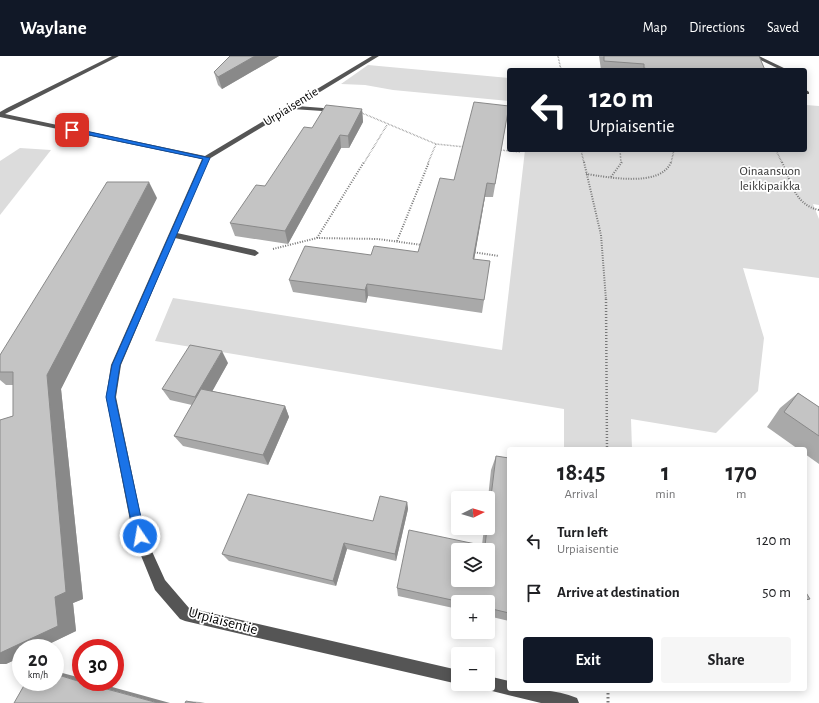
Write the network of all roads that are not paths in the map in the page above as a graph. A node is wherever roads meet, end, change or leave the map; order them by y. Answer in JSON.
{"nodes":[{"id":1,"x":116,"y":56,"type":"edge"},
{"id":2,"x":376,"y":56,"type":"edge"},
{"id":3,"x":754,"y":56,"type":"edge"},
{"id":4,"x":781,"y":68,"type":"edge"},
{"id":5,"x":290,"y":107,"type":"junction"},
{"id":6,"x":362,"y":113,"type":"edge"},
{"id":7,"x":0,"y":115,"type":"edge"},
{"id":8,"x":206,"y":158,"type":"junction"},
{"id":9,"x":173,"y":235,"type":"junction"},
{"id":10,"x":255,"y":253,"type":"road end"},
{"id":11,"x":451,"y":675,"type":"edge"},
{"id":12,"x":495,"y":686,"type":"edge"},
{"id":13,"x":507,"y":688,"type":"edge"},
{"id":14,"x":519,"y":691,"type":"edge"},
{"id":15,"x":572,"y":703,"type":"edge"}],
"edges":[{"from":1,"to":7,"type":"street"},
{"from":2,"to":5,"type":"street","name":"Urpiaisentie"},
{"from":3,"to":4,"type":"street"},
{"from":5,"to":6,"type":"street"},
{"from":5,"to":8,"type":"street","name":"Urpiaisentie"},
{"from":7,"to":8,"type":"street"},
{"from":8,"to":9,"type":"street","name":"Urpiaisentie"},
{"from":9,"to":10,"type":"street"},
{"from":9,"to":11,"type":"street","name":"Urpiaisentie"},
{"from":12,"to":13,"type":"street"},
{"from":14,"to":15,"type":"street"}]}
